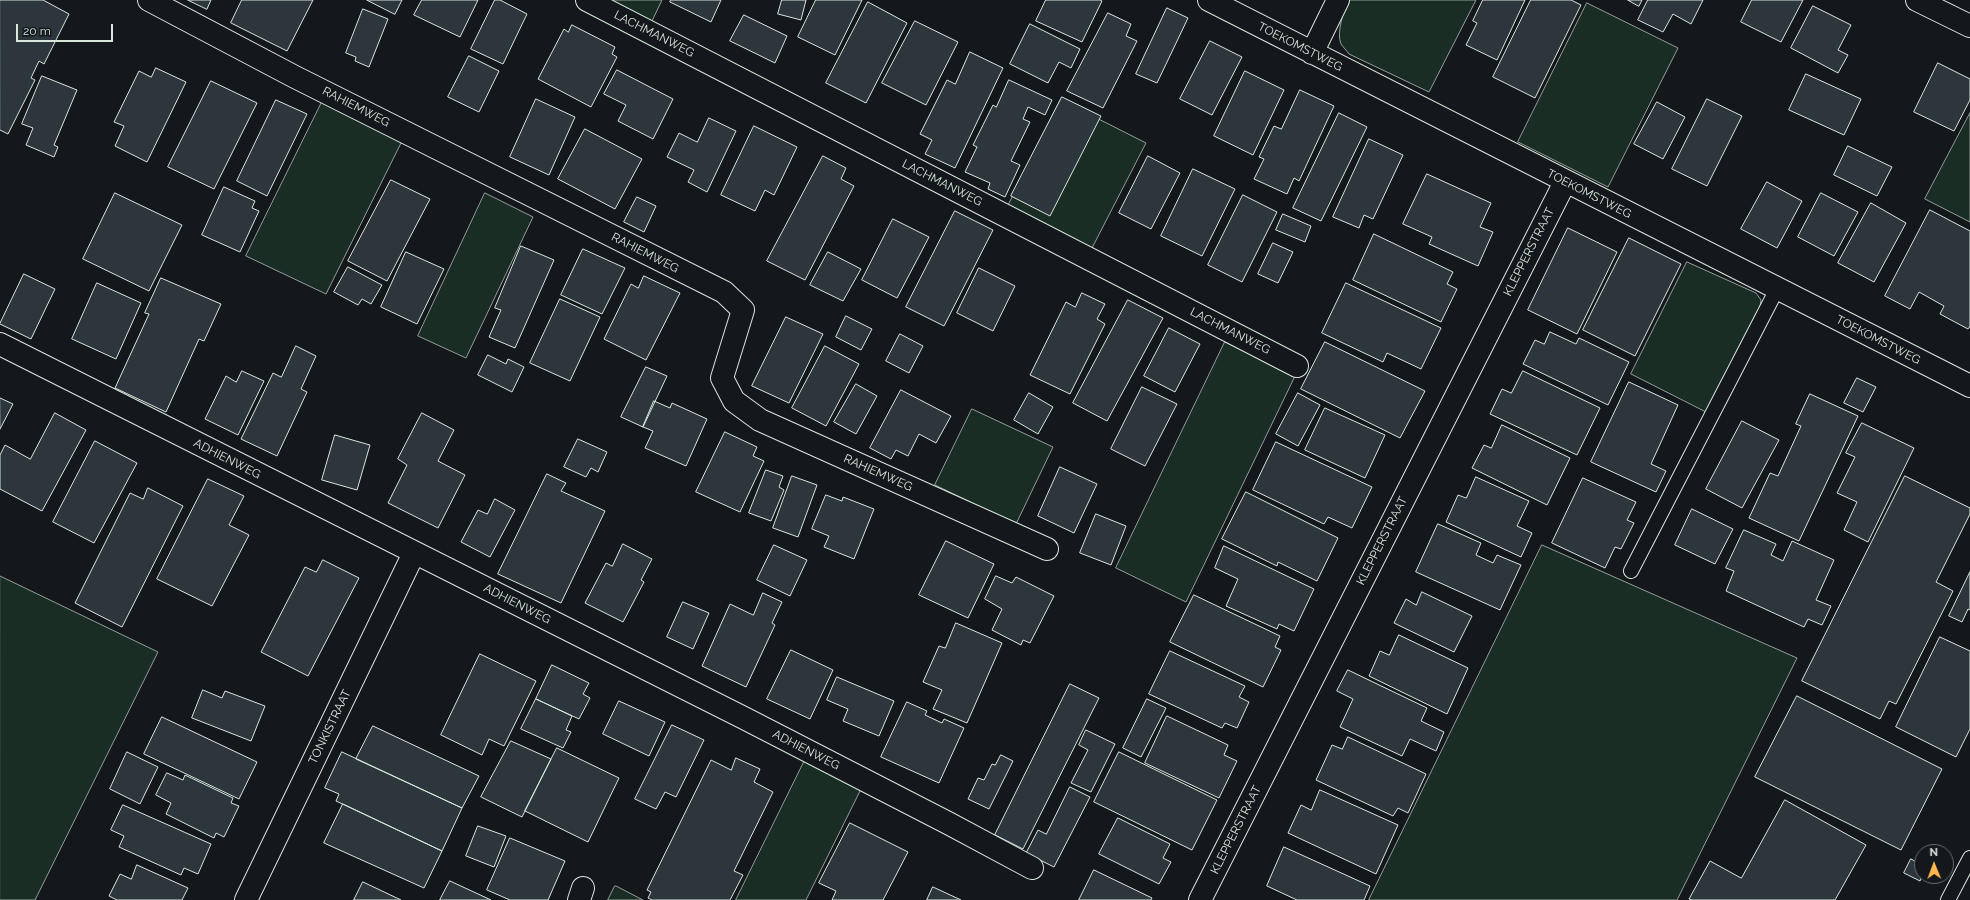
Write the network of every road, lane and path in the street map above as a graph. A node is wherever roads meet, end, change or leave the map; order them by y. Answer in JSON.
{"nodes":[{"id":1,"x":149,"y":0,"type":"edge"},
{"id":2,"x":588,"y":0,"type":"edge"},
{"id":3,"x":1209,"y":0,"type":"edge"},
{"id":4,"x":1338,"y":0,"type":"edge"},
{"id":5,"x":1917,"y":0,"type":"edge"},
{"id":6,"x":1970,"y":26,"type":"edge"},
{"id":7,"x":1312,"y":53,"type":"junction"},
{"id":8,"x":1565,"y":182,"type":"junction"},
{"id":9,"x":1777,"y":289,"type":"junction"},
{"id":10,"x":0,"y":344,"type":"edge"},
{"id":11,"x":1297,"y":366,"type":"dead end"},
{"id":12,"x":1970,"y":386,"type":"edge"},
{"id":13,"x":1047,"y":548,"type":"dead end"},
{"id":14,"x":414,"y":553,"type":"junction"},
{"id":15,"x":1631,"y":571,"type":"dead end"},
{"id":16,"x":1970,"y":858,"type":"edge"},
{"id":17,"x":1032,"y":868,"type":"dead end"},
{"id":18,"x":246,"y":900,"type":"edge"},
{"id":19,"x":1200,"y":900,"type":"edge"},
{"id":20,"x":1948,"y":900,"type":"edge"}],
"edges":[{"from":1,"to":13,"type":"street","name":"RAHIEMWEG"},
{"from":2,"to":11,"type":"street","name":"LACHMANWEG"},
{"from":3,"to":7,"type":"street","name":"TOEKOMSTWEG"},
{"from":4,"to":7,"type":"street"},
{"from":5,"to":6,"type":"street"},
{"from":7,"to":8,"type":"street","name":"TOEKOMSTWEG"},
{"from":8,"to":9,"type":"street","name":"TOEKOMSTWEG"},
{"from":8,"to":19,"type":"street","name":"KLEPPERSTRAAT"},
{"from":9,"to":12,"type":"street","name":"TOEKOMSTWEG"},
{"from":9,"to":15,"type":"lane"},
{"from":10,"to":14,"type":"street","name":"ADHIENWEG"},
{"from":14,"to":17,"type":"street","name":"ADHIENWEG"},
{"from":14,"to":18,"type":"street","name":"TONKISTRAAT"},
{"from":16,"to":20,"type":"lane"}]}
